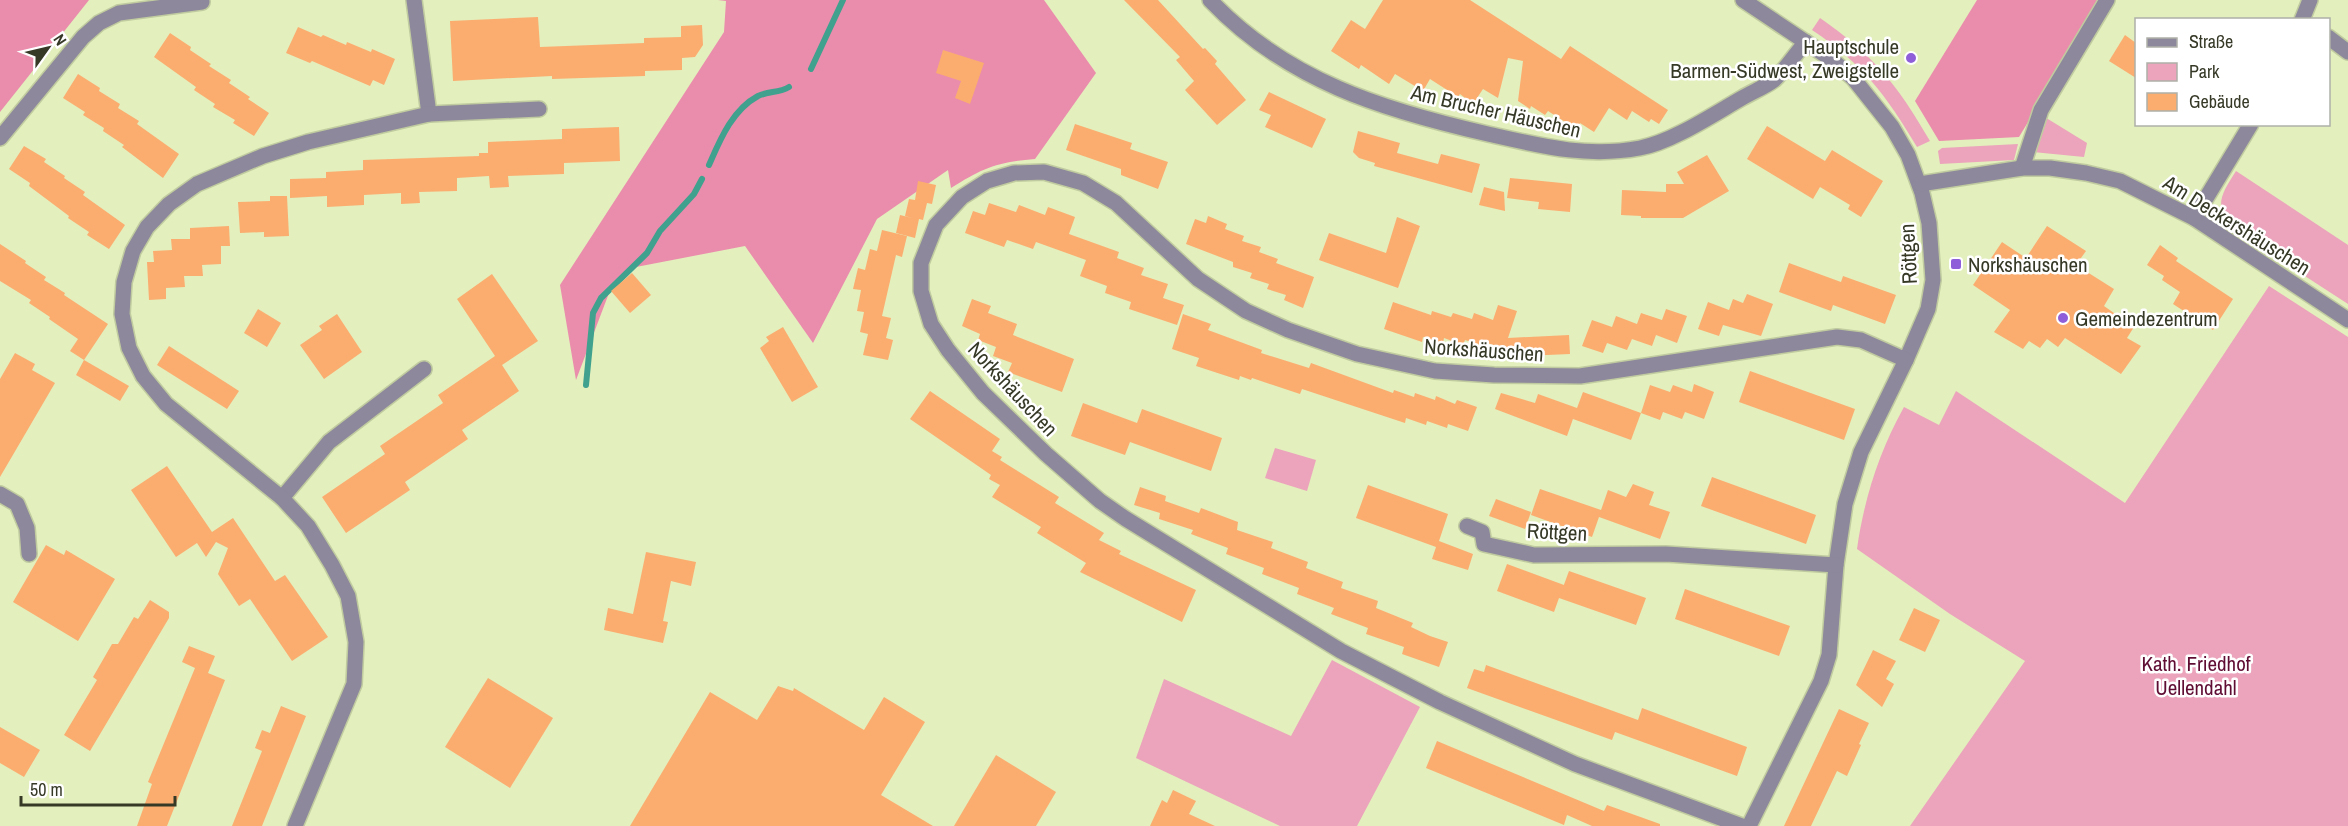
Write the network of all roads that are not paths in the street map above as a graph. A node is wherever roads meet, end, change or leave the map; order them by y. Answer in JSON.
{"nodes":[{"id":1,"x":414,"y":0,"type":"edge"},
{"id":2,"x":1210,"y":0,"type":"edge"},
{"id":3,"x":1743,"y":0,"type":"edge"},
{"id":4,"x":2106,"y":0,"type":"edge"},
{"id":5,"x":2310,"y":0,"type":"edge"},
{"id":6,"x":202,"y":2,"type":"dead end"},
{"id":7,"x":2303,"y":18,"type":"edge"},
{"id":8,"x":2330,"y":38,"type":"edge"},
{"id":9,"x":1806,"y":42,"type":"junction"},
{"id":10,"x":2348,"y":52,"type":"edge"},
{"id":11,"x":539,"y":109,"type":"dead end"},
{"id":12,"x":429,"y":114,"type":"junction"},
{"id":13,"x":2250,"y":126,"type":"edge"},
{"id":14,"x":0,"y":138,"type":"edge"},
{"id":15,"x":2022,"y":168,"type":"junction"},
{"id":16,"x":1920,"y":184,"type":"junction"},
{"id":17,"x":2193,"y":218,"type":"junction"},
{"id":18,"x":2348,"y":320,"type":"edge"},
{"id":19,"x":1906,"y":360,"type":"junction"},
{"id":20,"x":424,"y":369,"type":"dead end"},
{"id":21,"x":0,"y":494,"type":"edge"},
{"id":22,"x":282,"y":498,"type":"junction"},
{"id":23,"x":1467,"y":526,"type":"dead end"},
{"id":24,"x":29,"y":554,"type":"dead end"},
{"id":25,"x":1836,"y":565,"type":"junction"},
{"id":26,"x":295,"y":826,"type":"edge"},
{"id":27,"x":1742,"y":826,"type":"edge"},
{"id":28,"x":1749,"y":826,"type":"edge"}],
"edges":[{"from":1,"to":12,"type":"street"},
{"from":2,"to":9,"type":"street","name":"Am Brucher Häuschen"},
{"from":3,"to":9,"type":"street","name":"Röttgen"},
{"from":4,"to":15,"type":"street"},
{"from":5,"to":7,"type":"street"},
{"from":6,"to":14,"type":"street"},
{"from":8,"to":10,"type":"street"},
{"from":9,"to":16,"type":"street","name":"Röttgen"},
{"from":11,"to":12,"type":"street"},
{"from":12,"to":22,"type":"street"},
{"from":13,"to":17,"type":"street"},
{"from":15,"to":16,"type":"street","name":"Am Deckershäuschen"},
{"from":15,"to":17,"type":"street","name":"Am Deckershäuschen"},
{"from":16,"to":19,"type":"street","name":"Röttgen"},
{"from":17,"to":18,"type":"street","name":"Am Deckershäuschen"},
{"from":19,"to":25,"type":"street","name":"Röttgen"},
{"from":19,"to":27,"type":"street","name":"Norkshäuschen"},
{"from":20,"to":22,"type":"street"},
{"from":21,"to":24,"type":"street"},
{"from":22,"to":26,"type":"street"},
{"from":23,"to":25,"type":"street","name":"Röttgen"},
{"from":25,"to":28,"type":"street","name":"Röttgen"}]}
